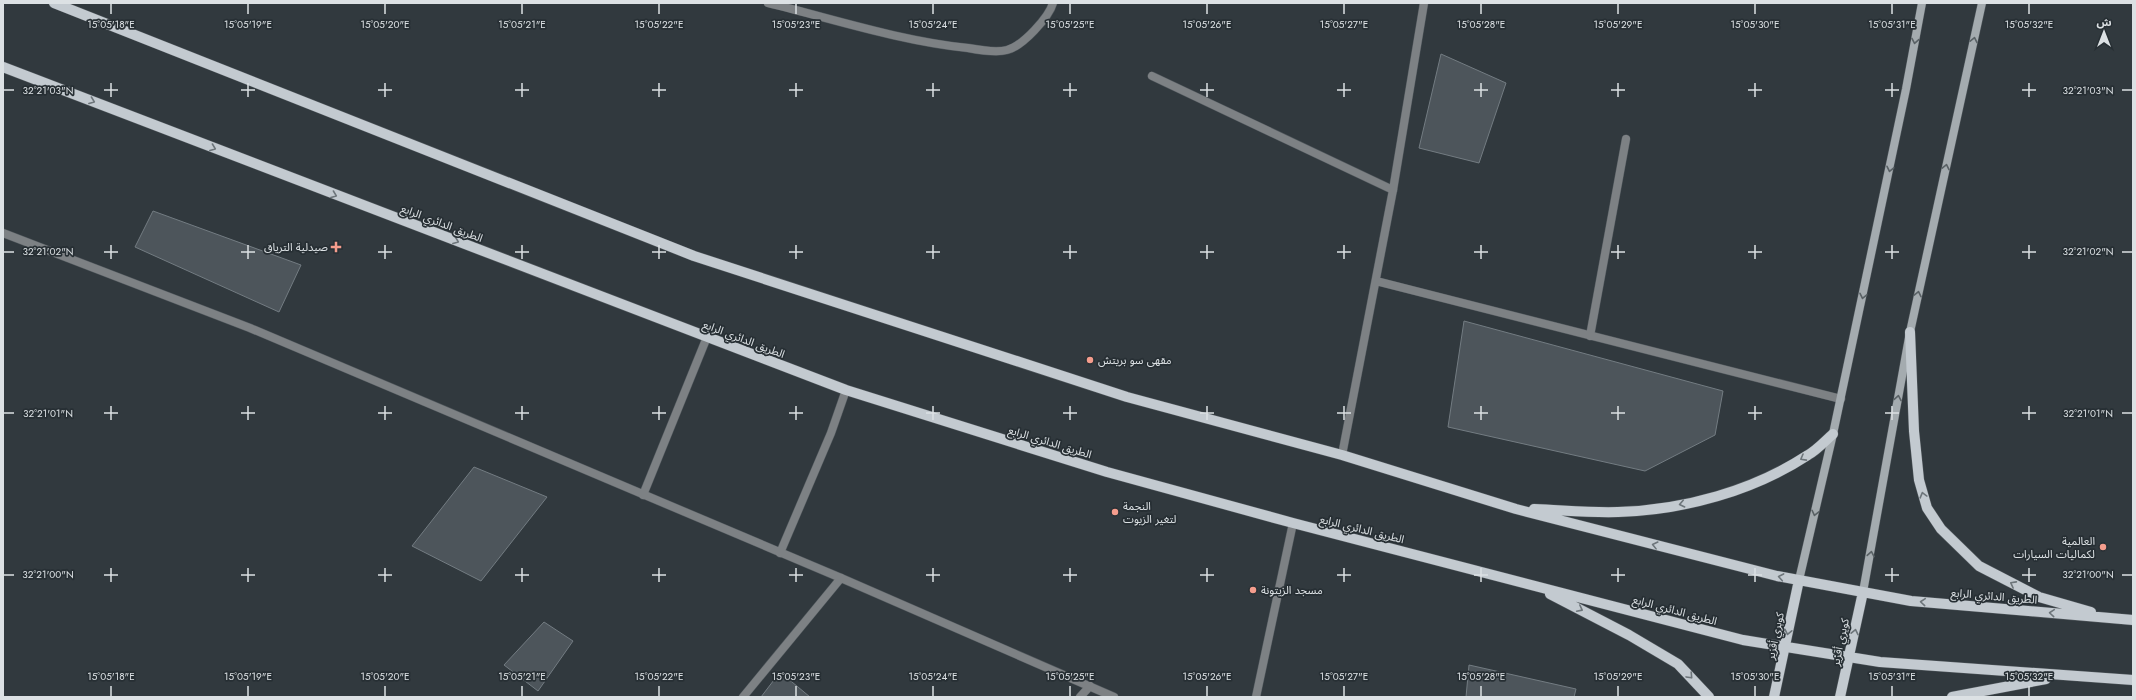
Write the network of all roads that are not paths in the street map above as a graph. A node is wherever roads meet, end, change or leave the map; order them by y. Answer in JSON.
{"nodes":[{"id":1,"x":54,"y":3,"type":"edge"},
{"id":2,"x":768,"y":3,"type":"edge"},
{"id":3,"x":1053,"y":3,"type":"edge"},
{"id":4,"x":1424,"y":3,"type":"edge"},
{"id":5,"x":1922,"y":3,"type":"edge"},
{"id":6,"x":1982,"y":3,"type":"edge"},
{"id":7,"x":3,"y":67,"type":"edge"},
{"id":8,"x":1152,"y":76,"type":"dead end"},
{"id":9,"x":1626,"y":139,"type":"dead end"},
{"id":10,"x":1393,"y":190,"type":"junction"},
{"id":11,"x":3,"y":233,"type":"edge"},
{"id":12,"x":1376,"y":281,"type":"junction"},
{"id":13,"x":1910,"y":332,"type":"junction"},
{"id":14,"x":1590,"y":336,"type":"junction"},
{"id":15,"x":708,"y":338,"type":"junction"},
{"id":16,"x":846,"y":390,"type":"junction"},
{"id":17,"x":1841,"y":399,"type":"junction"},
{"id":18,"x":1833,"y":434,"type":"junction"},
{"id":19,"x":1342,"y":455,"type":"junction"},
{"id":20,"x":643,"y":495,"type":"junction"},
{"id":21,"x":1516,"y":509,"type":"junction"},
{"id":22,"x":1293,"y":524,"type":"junction"},
{"id":23,"x":780,"y":552,"type":"junction"},
{"id":24,"x":841,"y":578,"type":"junction"},
{"id":25,"x":1799,"y":580,"type":"junction"},
{"id":26,"x":1532,"y":585,"type":"junction"},
{"id":27,"x":1863,"y":592,"type":"junction"},
{"id":28,"x":2116,"y":619,"type":"junction"},
{"id":29,"x":2133,"y":620,"type":"edge"},
{"id":30,"x":1785,"y":647,"type":"junction"},
{"id":31,"x":1849,"y":658,"type":"junction"},
{"id":32,"x":2059,"y":676,"type":"junction"},
{"id":33,"x":2133,"y":680,"type":"edge"},
{"id":34,"x":1090,"y":686,"type":"junction"},
{"id":35,"x":743,"y":697,"type":"edge"},
{"id":36,"x":1080,"y":697,"type":"edge"},
{"id":37,"x":1114,"y":697,"type":"edge"},
{"id":38,"x":1256,"y":697,"type":"edge"},
{"id":39,"x":1709,"y":697,"type":"edge"},
{"id":40,"x":1774,"y":697,"type":"edge"},
{"id":41,"x":1840,"y":697,"type":"edge"},
{"id":42,"x":1952,"y":697,"type":"edge"}],
"edges":[{"from":1,"to":19,"type":"main road","name":"الطريق الدائري الرابع"},
{"from":2,"to":3,"type":"street"},
{"from":4,"to":10,"type":"street"},
{"from":5,"to":17,"type":"main road","one_way":true},
{"from":13,"to":6,"type":"main road","one_way":true},
{"from":7,"to":15,"type":"main road","name":"الطريق الدائري الرابع","one_way":true},
{"from":8,"to":10,"type":"street"},
{"from":9,"to":14,"type":"street"},
{"from":10,"to":12,"type":"street"},
{"from":11,"to":20,"type":"street"},
{"from":12,"to":14,"type":"street"},
{"from":12,"to":19,"type":"street"},
{"from":27,"to":13,"type":"main road","one_way":true},
{"from":28,"to":13,"type":"main road","one_way":true},
{"from":14,"to":17,"type":"street"},
{"from":15,"to":16,"type":"main road","name":"الطريق الدائري الرابع"},
{"from":15,"to":20,"type":"street"},
{"from":16,"to":22,"type":"main road","name":"الطريق الدائري الرابع"},
{"from":16,"to":23,"type":"street"},
{"from":17,"to":18,"type":"main road"},
{"from":18,"to":21,"type":"main road","one_way":true},
{"from":18,"to":25,"type":"main road","one_way":true},
{"from":19,"to":21,"type":"main road","name":"الطريق الدائري الرابع"},
{"from":20,"to":23,"type":"street"},
{"from":25,"to":21,"type":"main road","name":"الطريق الدائري الرابع","one_way":true},
{"from":22,"to":26,"type":"main road","name":"الطريق الدائري الرابع"},
{"from":22,"to":38,"type":"street"},
{"from":23,"to":24,"type":"street"},
{"from":24,"to":34,"type":"street"},
{"from":24,"to":35,"type":"street"},
{"from":25,"to":27,"type":"main road","name":"الطريق الدائري الرابع"},
{"from":25,"to":30,"type":"main road","name":"كوبري أقزير","one_way":true},
{"from":26,"to":30,"type":"main road","name":"الطريق الدائري الرابع"},
{"from":26,"to":39,"type":"main road","one_way":true},
{"from":28,"to":27,"type":"main road","name":"الطريق الدائري الرابع","one_way":true},
{"from":31,"to":27,"type":"main road","name":"كويري أقزير","one_way":true},
{"from":28,"to":29,"type":"main road","name":"الطريق الدائري الرابع"},
{"from":30,"to":31,"type":"main road","name":"الطريق الدائري الرابع"},
{"from":30,"to":40,"type":"main road","name":"كوبري أقزير"},
{"from":31,"to":32,"type":"main road","name":"الطريق الدائري الرابع"},
{"from":31,"to":41,"type":"main road","name":"كويري أقزير"},
{"from":32,"to":33,"type":"main road","name":"الطريق الدائري الرابع"},
{"from":32,"to":42,"type":"main road"},
{"from":34,"to":36,"type":"street"},
{"from":34,"to":37,"type":"street"}]}
